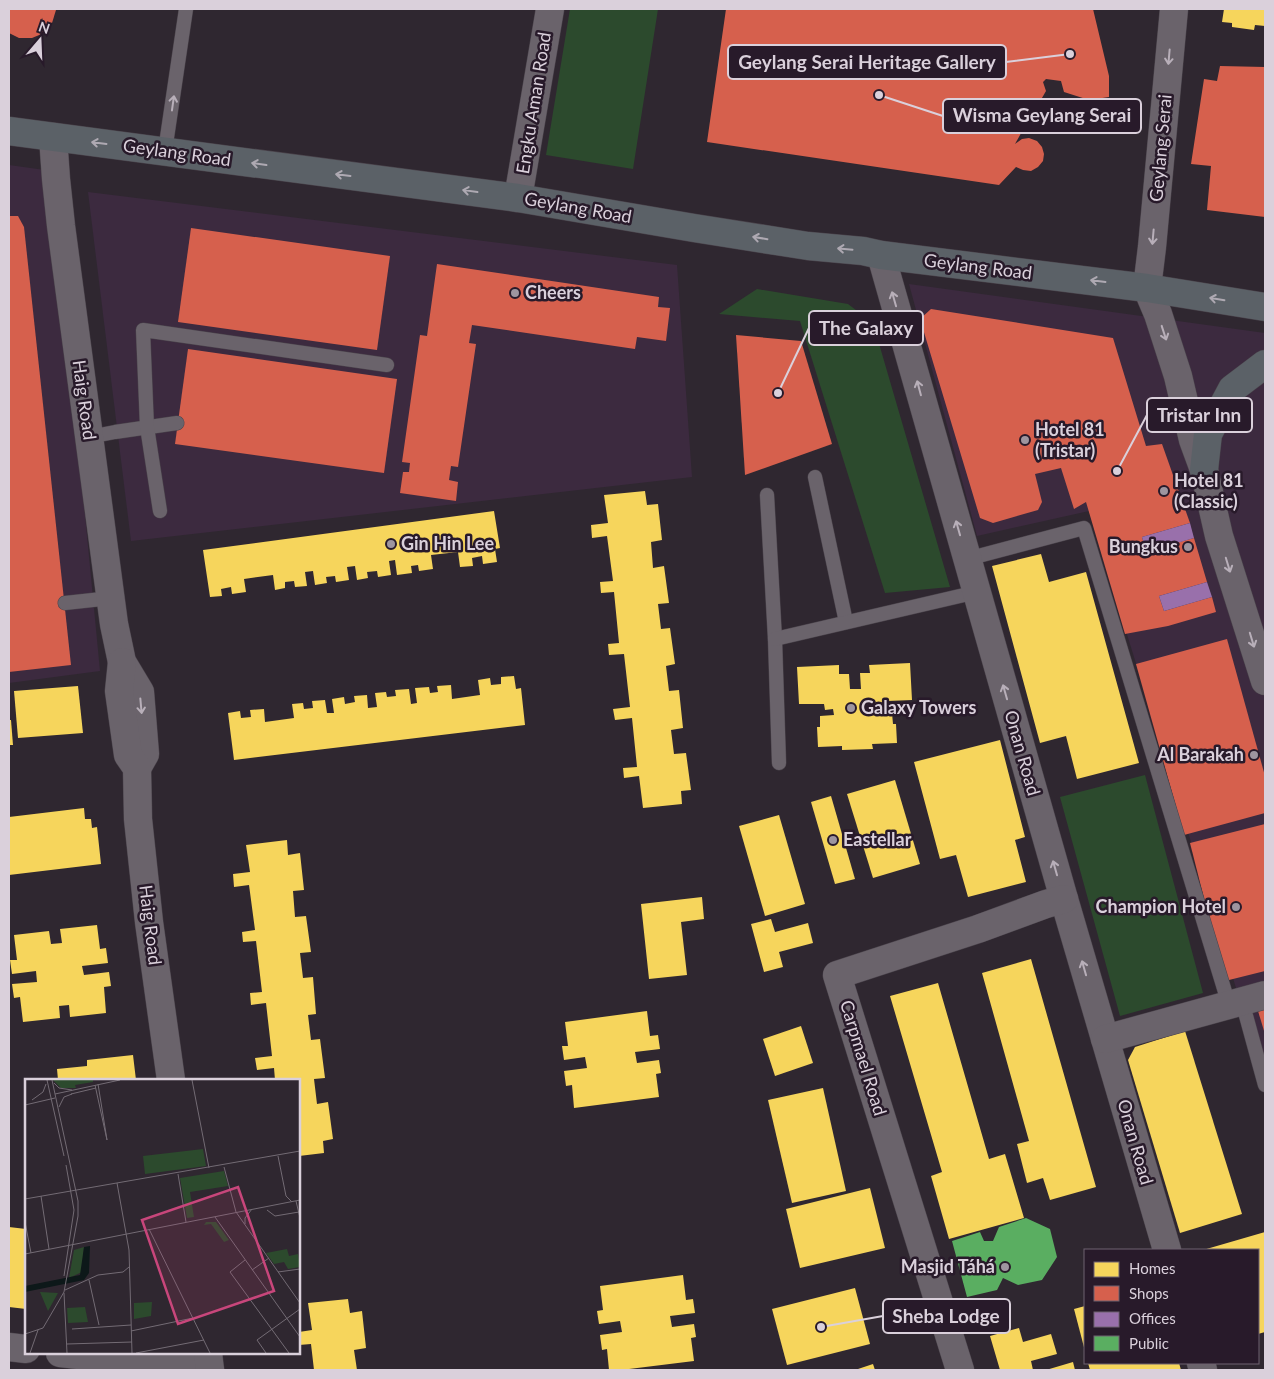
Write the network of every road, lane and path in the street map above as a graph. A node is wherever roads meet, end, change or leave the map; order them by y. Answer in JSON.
{"nodes":[{"id":1,"x":186,"y":9,"type":"edge"},
{"id":2,"x":550,"y":9,"type":"edge"},
{"id":3,"x":1174,"y":9,"type":"edge"},
{"id":4,"x":9,"y":131,"type":"edge"},
{"id":5,"x":53,"y":137,"type":"junction"},
{"id":6,"x":165,"y":151,"type":"junction"},
{"id":7,"x":518,"y":198,"type":"junction"},
{"id":8,"x":881,"y":254,"type":"junction"},
{"id":9,"x":1146,"y":288,"type":"junction"},
{"id":10,"x":1265,"y":307,"type":"edge"},
{"id":11,"x":1265,"y":364,"type":"edge"},
{"id":12,"x":387,"y":365,"type":"dead end"},
{"id":13,"x":176,"y":423,"type":"dead end"},
{"id":14,"x":147,"y":427,"type":"junction"},
{"id":15,"x":89,"y":437,"type":"junction"},
{"id":16,"x":1204,"y":470,"type":"junction"},
{"id":17,"x":815,"y":477,"type":"dead end"},
{"id":18,"x":767,"y":495,"type":"dead end"},
{"id":19,"x":160,"y":511,"type":"dead end"},
{"id":20,"x":967,"y":559,"type":"junction"},
{"id":21,"x":977,"y":592,"type":"junction"},
{"id":22,"x":111,"y":598,"type":"junction"},
{"id":23,"x":65,"y":603,"type":"dead end"},
{"id":24,"x":846,"y":622,"type":"junction"},
{"id":25,"x":775,"y":639,"type":"junction"},
{"id":26,"x":1265,"y":681,"type":"edge"},
{"id":27,"x":779,"y":763,"type":"dead end"},
{"id":28,"x":1064,"y":899,"type":"junction"},
{"id":29,"x":1245,"y":1000,"type":"edge"},
{"id":30,"x":1104,"y":1039,"type":"junction"},
{"id":31,"x":171,"y":1079,"type":"edge"},
{"id":32,"x":1265,"y":1085,"type":"edge"},
{"id":33,"x":1167,"y":1249,"type":"edge"},
{"id":34,"x":9,"y":1347,"type":"edge"},
{"id":35,"x":25,"y":1349,"type":"edge"},
{"id":36,"x":69,"y":1354,"type":"edge"},
{"id":37,"x":208,"y":1354,"type":"edge"},
{"id":38,"x":210,"y":1370,"type":"edge"},
{"id":39,"x":960,"y":1370,"type":"edge"}],
"edges":[{"from":6,"to":1,"type":"lane","one_way":true},
{"from":2,"to":7,"type":"street","name":"Engku Aman Road"},
{"from":3,"to":9,"type":"street","name":"Geylang Serai","one_way":true},
{"from":4,"to":5,"type":"main road","name":"Geylang Road"},
{"from":6,"to":5,"type":"main road","name":"Geylang Road","one_way":true},
{"from":5,"to":15,"type":"street","name":"Haig Road"},
{"from":7,"to":6,"type":"main road","name":"Geylang Road","one_way":true},
{"from":8,"to":7,"type":"main road","name":"Geylang Road","one_way":true},
{"from":9,"to":8,"type":"main road","name":"Geylang Road","one_way":true},
{"from":20,"to":8,"type":"street","name":"Onan Road","one_way":true},
{"from":10,"to":9,"type":"main road","name":"Geylang Road","one_way":true},
{"from":9,"to":16,"type":"street","one_way":true},
{"from":11,"to":16,"type":"main road"},
{"from":12,"to":14,"type":"lane"},
{"from":13,"to":14,"type":"lane"},
{"from":14,"to":15,"type":"lane"},
{"from":14,"to":19,"type":"lane"},
{"from":15,"to":22,"type":"street","name":"Haig Road"},
{"from":16,"to":26,"type":"street","one_way":true},
{"from":17,"to":24,"type":"lane"},
{"from":18,"to":25,"type":"lane"},
{"from":20,"to":21,"type":"street","name":"Onan Road"},
{"from":20,"to":29,"type":"lane"},
{"from":21,"to":24,"type":"lane"},
{"from":28,"to":21,"type":"street","name":"Onan Road","one_way":true},
{"from":22,"to":23,"type":"lane"},
{"from":22,"to":31,"type":"street","name":"Haig Road"},
{"from":24,"to":25,"type":"lane"},
{"from":25,"to":27,"type":"lane"},
{"from":30,"to":28,"type":"street","name":"Onan Road","one_way":true},
{"from":28,"to":39,"type":"street","name":"Carpmael Road"},
{"from":29,"to":30,"type":"street"},
{"from":29,"to":32,"type":"lane"},
{"from":30,"to":33,"type":"street","name":"Onan Road"},
{"from":34,"to":35,"type":"street"},
{"from":36,"to":38,"type":"street"},
{"from":37,"to":38,"type":"street"}]}
